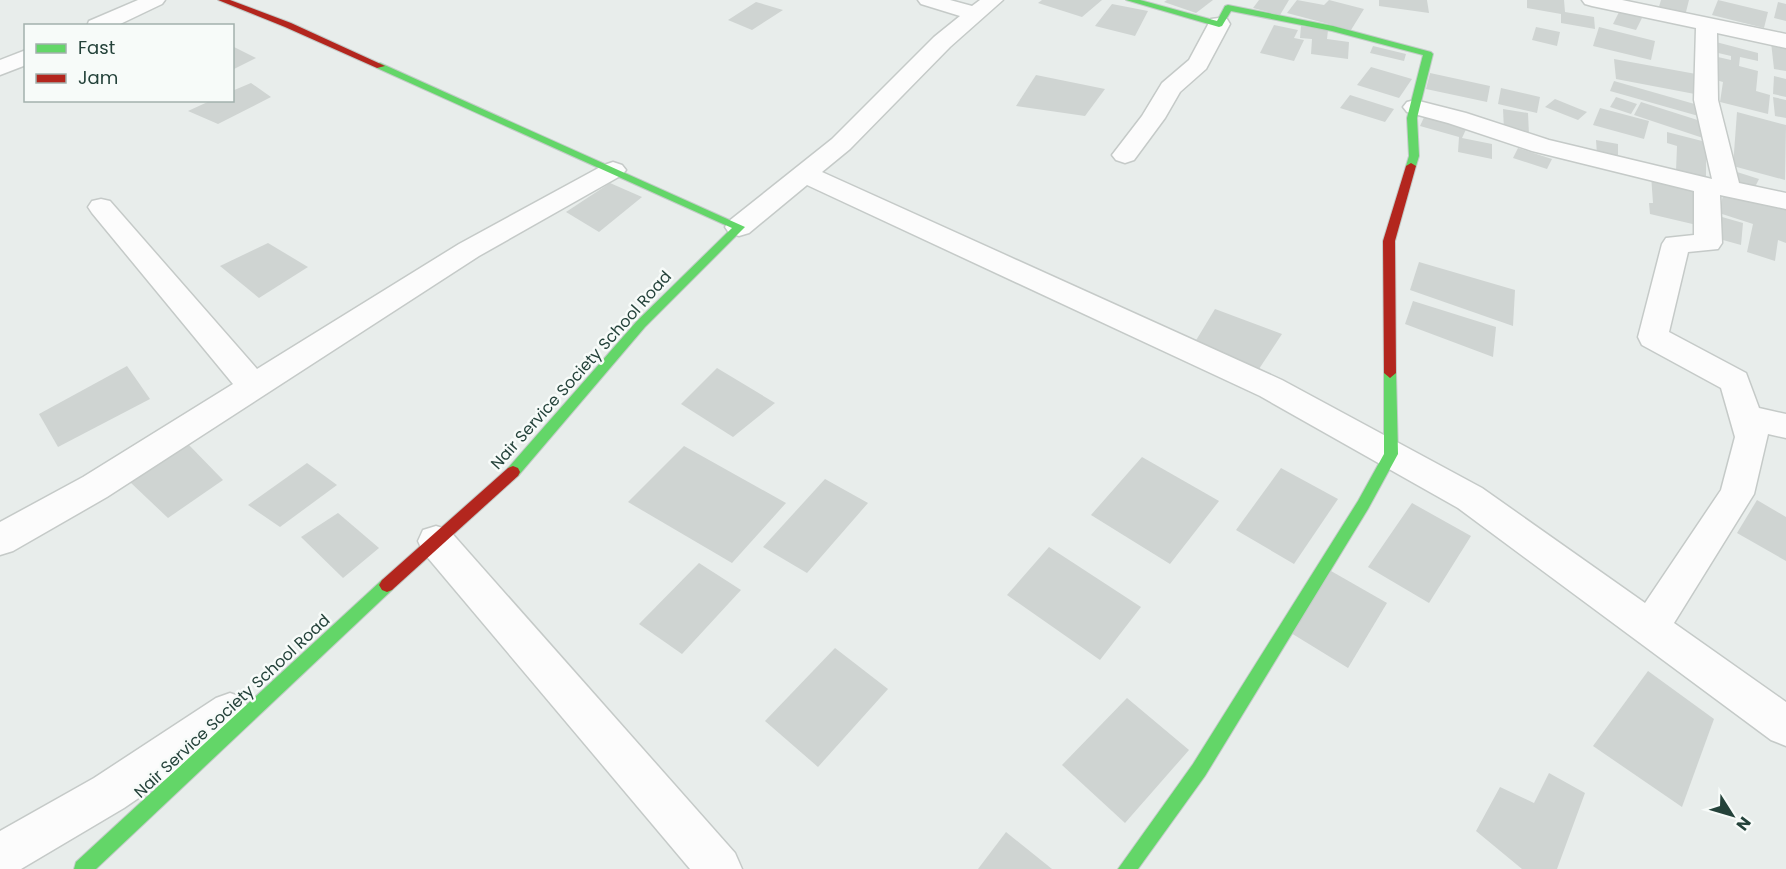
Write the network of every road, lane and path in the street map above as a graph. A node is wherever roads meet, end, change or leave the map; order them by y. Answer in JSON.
{"nodes":[{"id":1,"x":155,"y":0,"type":"edge"},
{"id":2,"x":222,"y":0,"type":"edge"},
{"id":3,"x":928,"y":0,"type":"edge"},
{"id":4,"x":1130,"y":0,"type":"edge"},
{"id":5,"x":1592,"y":0,"type":"edge"},
{"id":6,"x":984,"y":7,"type":"edge"},
{"id":7,"x":101,"y":24,"type":"edge"},
{"id":8,"x":1219,"y":24,"type":"junction"},
{"id":9,"x":1707,"y":24,"type":"junction"},
{"id":10,"x":1786,"y":41,"type":"edge"},
{"id":11,"x":24,"y":58,"type":"edge"},
{"id":12,"x":0,"y":68,"type":"edge"},
{"id":13,"x":1415,"y":107,"type":"junction"},
{"id":14,"x":1125,"y":155,"type":"dead end"},
{"id":15,"x":613,"y":170,"type":"junction"},
{"id":16,"x":805,"y":174,"type":"junction"},
{"id":17,"x":1717,"y":187,"type":"junction"},
{"id":18,"x":1786,"y":201,"type":"edge"},
{"id":19,"x":101,"y":207,"type":"dead end"},
{"id":20,"x":739,"y":227,"type":"junction"},
{"id":21,"x":254,"y":387,"type":"junction"},
{"id":22,"x":1746,"y":417,"type":"junction"},
{"id":23,"x":1786,"y":426,"type":"edge"},
{"id":24,"x":1391,"y":454,"type":"junction"},
{"id":25,"x":0,"y":540,"type":"edge"},
{"id":26,"x":436,"y":541,"type":"junction"},
{"id":27,"x":1650,"y":628,"type":"junction"},
{"id":28,"x":295,"y":669,"type":"junction"},
{"id":29,"x":1786,"y":726,"type":"edge"},
{"id":30,"x":0,"y":856,"type":"edge"},
{"id":31,"x":83,"y":869,"type":"edge"},
{"id":32,"x":719,"y":869,"type":"edge"},
{"id":33,"x":1127,"y":869,"type":"edge"}],
"edges":[{"from":1,"to":7,"type":"street"},
{"from":2,"to":15,"type":"street"},
{"from":3,"to":6,"type":"street"},
{"from":4,"to":8,"type":"street"},
{"from":5,"to":9,"type":"street"},
{"from":6,"to":16,"type":"street"},
{"from":8,"to":13,"type":"street"},
{"from":8,"to":14,"type":"street"},
{"from":9,"to":10,"type":"street"},
{"from":9,"to":17,"type":"street"},
{"from":11,"to":12,"type":"street"},
{"from":13,"to":17,"type":"street"},
{"from":13,"to":24,"type":"street"},
{"from":15,"to":20,"type":"street"},
{"from":15,"to":21,"type":"street"},
{"from":16,"to":20,"type":"street"},
{"from":16,"to":24,"type":"street"},
{"from":17,"to":18,"type":"street"},
{"from":17,"to":22,"type":"street"},
{"from":19,"to":21,"type":"street"},
{"from":20,"to":26,"type":"street","name":"Nair Service Society School Road"},
{"from":21,"to":25,"type":"street"},
{"from":22,"to":23,"type":"street"},
{"from":22,"to":27,"type":"street"},
{"from":24,"to":27,"type":"street"},
{"from":24,"to":33,"type":"street"},
{"from":26,"to":28,"type":"street","name":"Nair Service Society School Road"},
{"from":26,"to":32,"type":"street"},
{"from":27,"to":29,"type":"street"},
{"from":28,"to":30,"type":"street"},
{"from":28,"to":31,"type":"street","name":"Nair Service Society School Road"}]}
